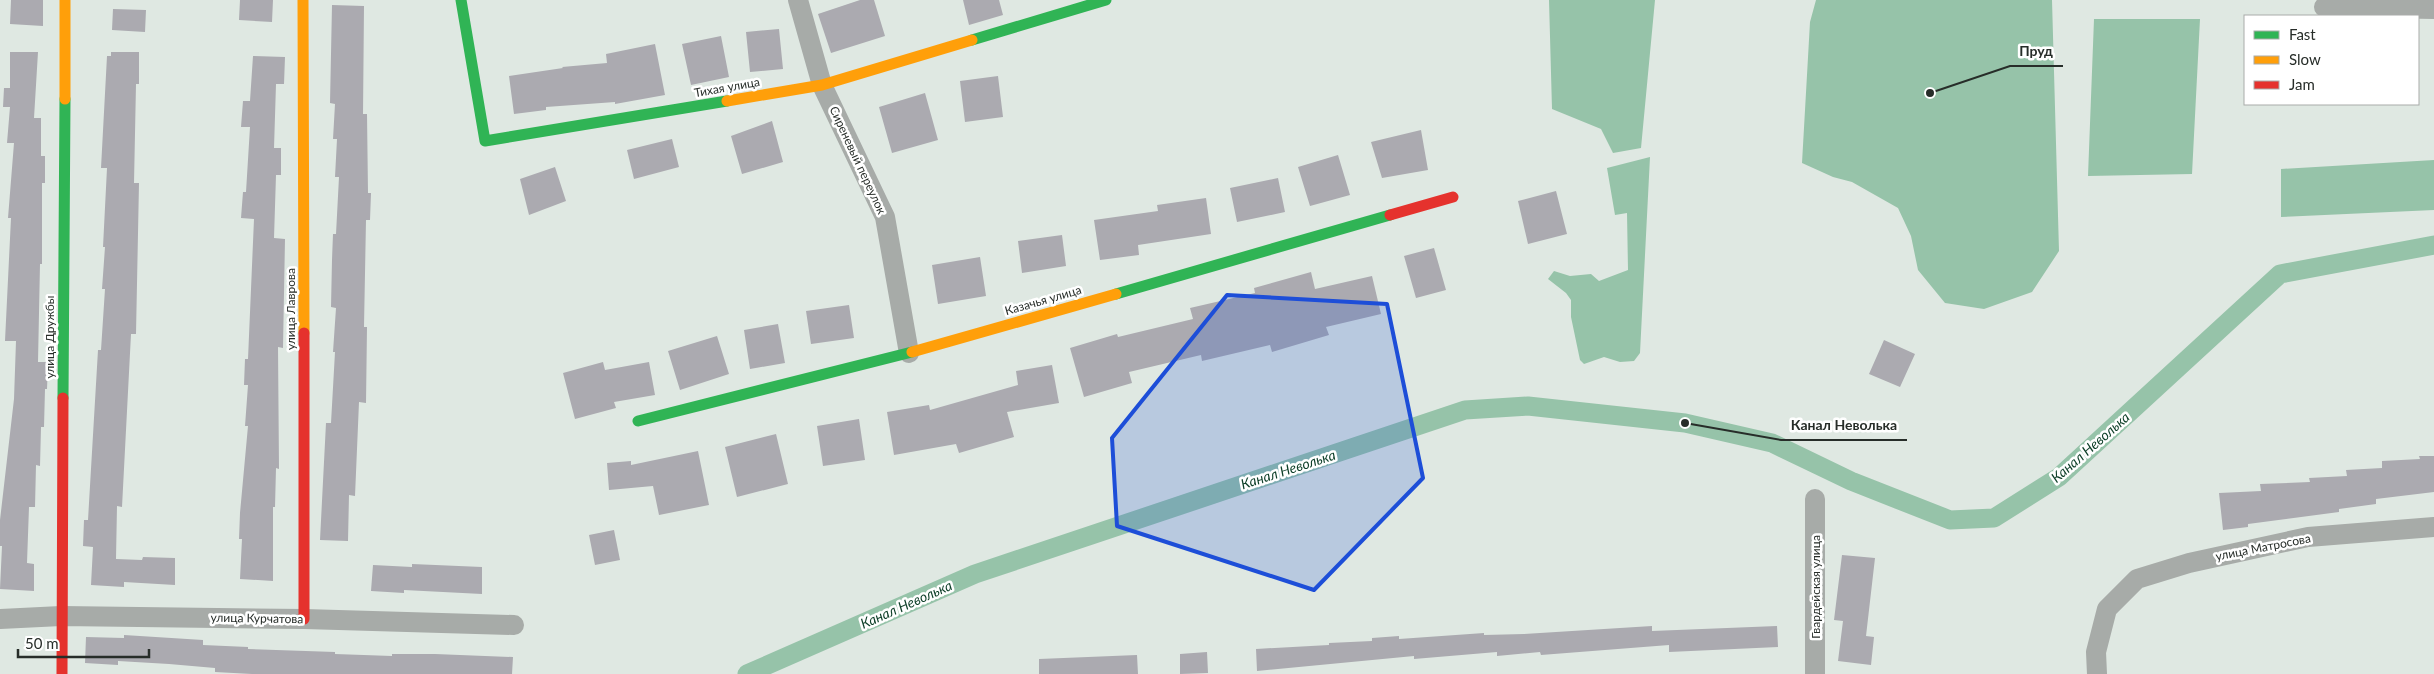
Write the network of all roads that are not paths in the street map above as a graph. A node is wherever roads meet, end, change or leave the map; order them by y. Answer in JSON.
{"nodes":[{"id":1,"x":65,"y":0,"type":"edge"},
{"id":2,"x":303,"y":0,"type":"edge"},
{"id":3,"x":461,"y":0,"type":"edge"},
{"id":4,"x":798,"y":0,"type":"edge"},
{"id":5,"x":1106,"y":0,"type":"edge"},
{"id":6,"x":2324,"y":7,"type":"dead end"},
{"id":7,"x":2434,"y":9,"type":"edge"},
{"id":8,"x":822,"y":85,"type":"junction"},
{"id":9,"x":1453,"y":196,"type":"dead end"},
{"id":10,"x":909,"y":353,"type":"junction"},
{"id":11,"x":638,"y":422,"type":"dead end"},
{"id":12,"x":1815,"y":499,"type":"dead end"},
{"id":13,"x":2434,"y":527,"type":"edge"},
{"id":14,"x":61,"y":616,"type":"junction"},
{"id":15,"x":0,"y":619,"type":"edge"},
{"id":16,"x":304,"y":619,"type":"junction"},
{"id":17,"x":514,"y":625,"type":"dead end"},
{"id":18,"x":62,"y":674,"type":"edge"},
{"id":19,"x":1815,"y":674,"type":"edge"},
{"id":20,"x":2097,"y":674,"type":"edge"}],
"edges":[{"from":1,"to":14,"type":"street","name":"улица Дружбы"},
{"from":2,"to":16,"type":"street","name":"улица Лаврова"},
{"from":3,"to":8,"type":"street","name":"Тихая улица"},
{"from":4,"to":8,"type":"street","name":"Сиреневый переулок"},
{"from":5,"to":8,"type":"street","name":"Тихая улица"},
{"from":6,"to":7,"type":"street"},
{"from":8,"to":10,"type":"street","name":"Сиреневый переулок"},
{"from":9,"to":10,"type":"street","name":"Казачья улица"},
{"from":10,"to":11,"type":"street","name":"Казачья улица"},
{"from":12,"to":19,"type":"street","name":"Гвардейская улица"},
{"from":13,"to":20,"type":"street","name":"улица Матросова"},
{"from":14,"to":15,"type":"street","name":"улица Курчатова"},
{"from":14,"to":16,"type":"street","name":"улица Курчатова"},
{"from":14,"to":18,"type":"street","name":"улица Дружбы"},
{"from":16,"to":17,"type":"street","name":"улица Курчатова"}]}
